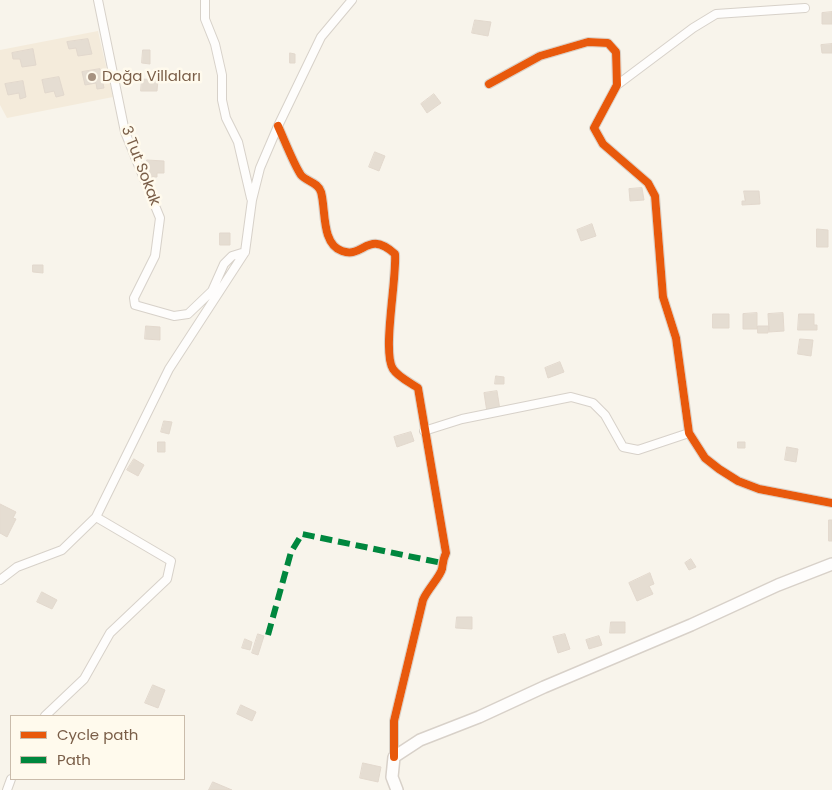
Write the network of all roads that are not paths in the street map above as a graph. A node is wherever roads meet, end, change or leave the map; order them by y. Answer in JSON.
{"nodes":[{"id":1,"x":98,"y":0,"type":"edge"},
{"id":2,"x":205,"y":0,"type":"edge"},
{"id":3,"x":352,"y":0,"type":"edge"},
{"id":4,"x":805,"y":8,"type":"dead end"},
{"id":5,"x":490,"y":84,"type":"dead end"},
{"id":6,"x":617,"y":85,"type":"junction"},
{"id":7,"x":278,"y":126,"type":"junction"},
{"id":8,"x":252,"y":200,"type":"junction"},
{"id":9,"x":245,"y":252,"type":"junction"},
{"id":10,"x":424,"y":431,"type":"junction"},
{"id":11,"x":689,"y":433,"type":"junction"},
{"id":12,"x":832,"y":503,"type":"edge"},
{"id":13,"x":96,"y":517,"type":"junction"},
{"id":14,"x":832,"y":564,"type":"edge"},
{"id":15,"x":0,"y":580,"type":"edge"},
{"id":16,"x":46,"y":715,"type":"edge"},
{"id":17,"x":394,"y":757,"type":"junction"},
{"id":18,"x":397,"y":790,"type":"edge"}],
"edges":[{"from":1,"to":9,"type":"street","name":"3 Tut Sokak"},
{"from":2,"to":8,"type":"street"},
{"from":3,"to":7,"type":"street"},
{"from":4,"to":6,"type":"street"},
{"from":5,"to":6,"type":"street"},
{"from":6,"to":11,"type":"street"},
{"from":7,"to":8,"type":"street"},
{"from":7,"to":10,"type":"street"},
{"from":8,"to":9,"type":"street"},
{"from":9,"to":13,"type":"street"},
{"from":10,"to":11,"type":"street"},
{"from":10,"to":17,"type":"street"},
{"from":11,"to":12,"type":"street"},
{"from":13,"to":15,"type":"street"},
{"from":13,"to":16,"type":"street"},
{"from":14,"to":17,"type":"street"},
{"from":17,"to":18,"type":"street"}]}
